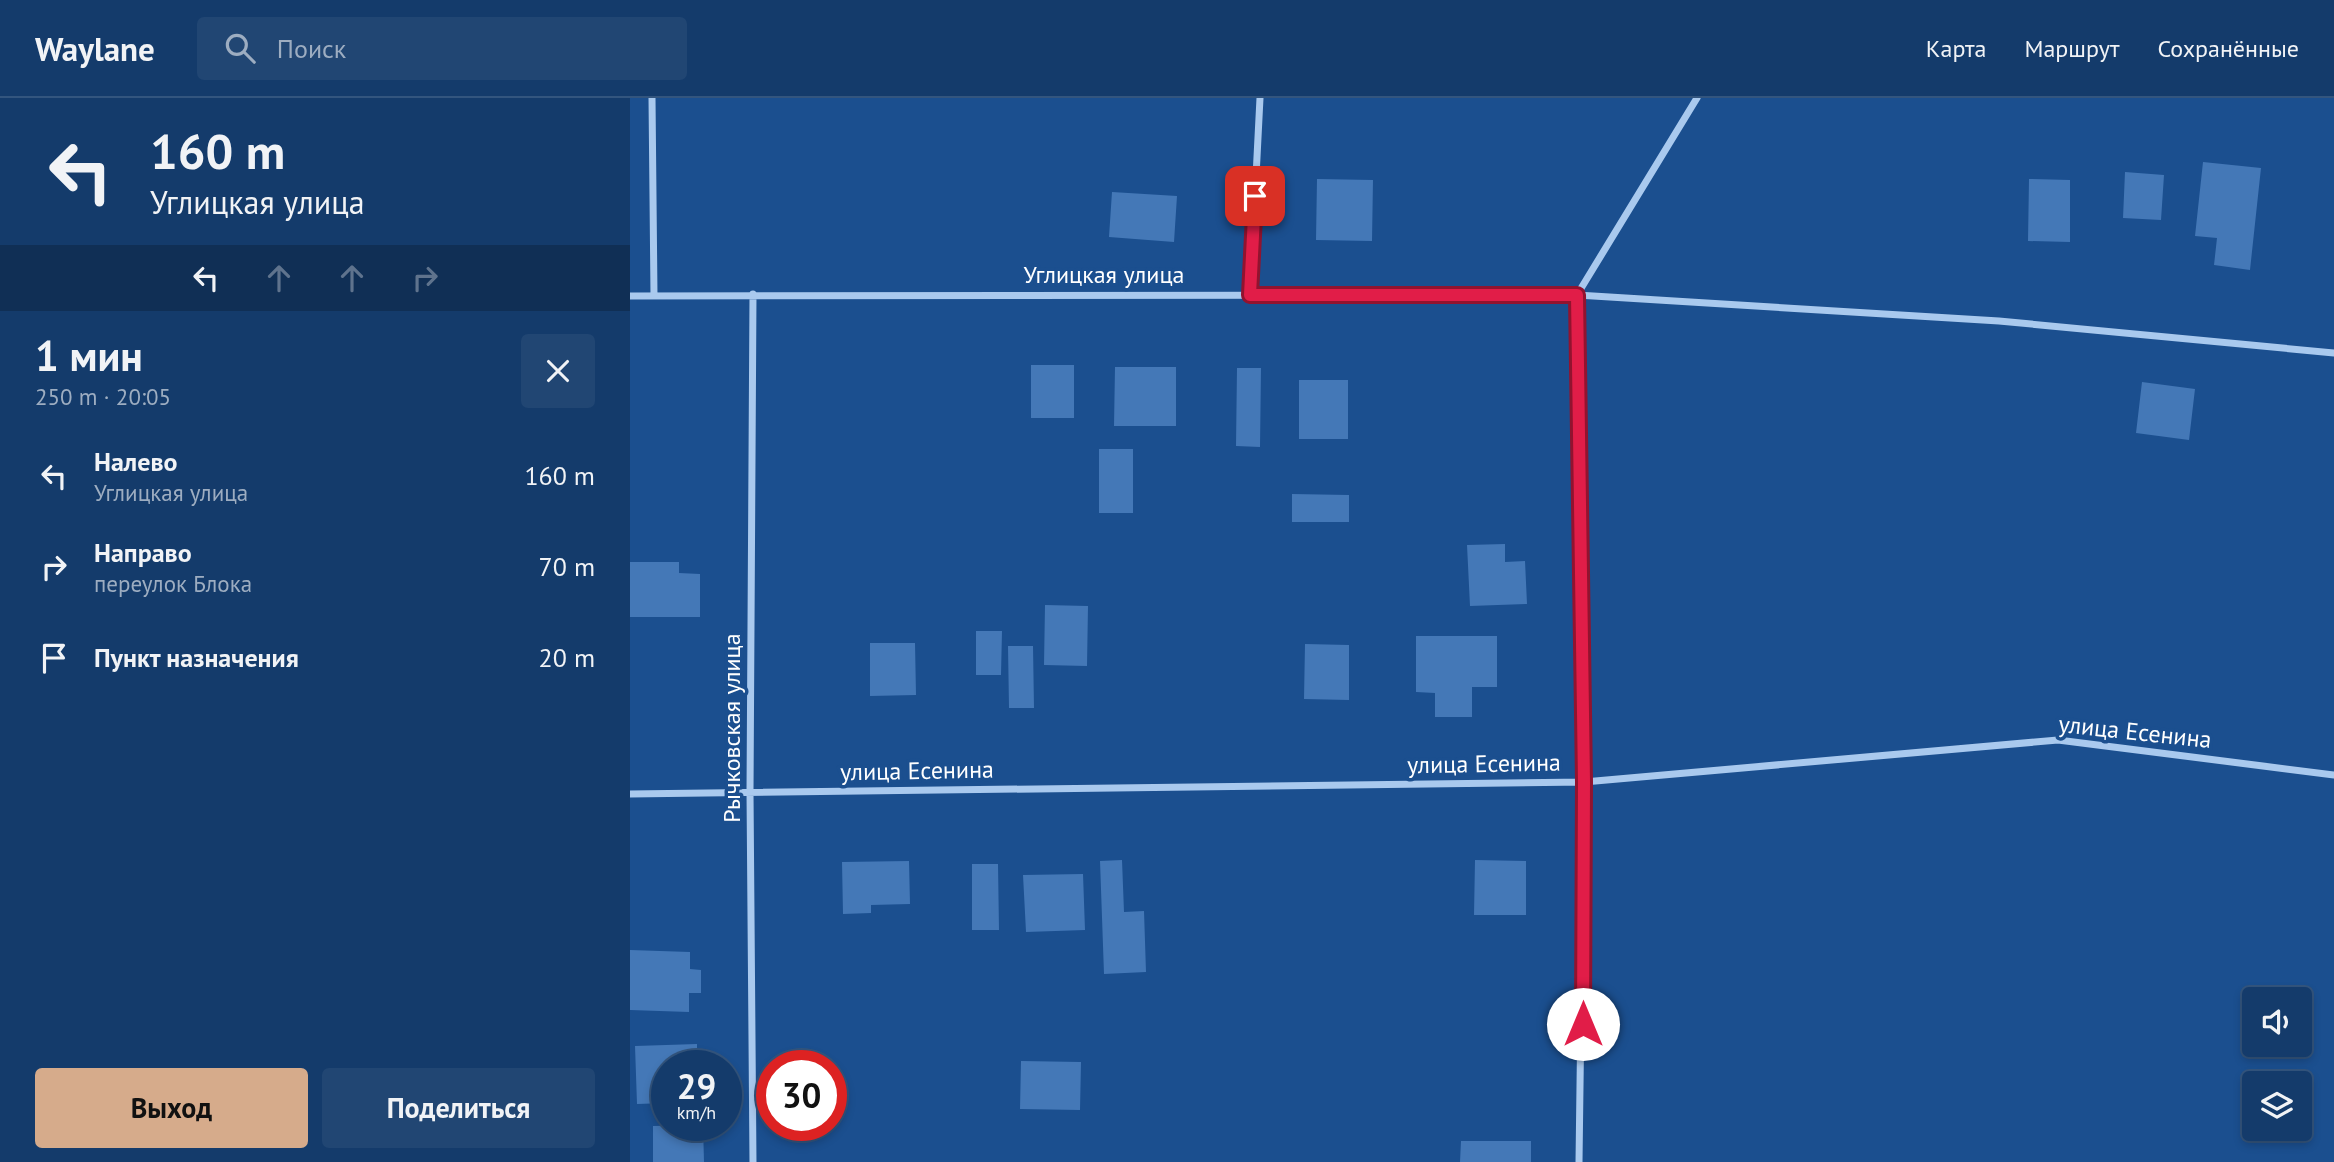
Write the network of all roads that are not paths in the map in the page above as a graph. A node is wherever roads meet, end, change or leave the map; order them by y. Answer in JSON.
{"nodes":[{"id":1,"x":652,"y":98,"type":"edge"},
{"id":2,"x":1259,"y":98,"type":"edge"},
{"id":3,"x":1697,"y":98,"type":"edge"},
{"id":4,"x":753,"y":294,"type":"junction"},
{"id":5,"x":654,"y":295,"type":"junction"},
{"id":6,"x":1250,"y":295,"type":"junction"},
{"id":7,"x":1577,"y":295,"type":"junction"},
{"id":8,"x":630,"y":296,"type":"edge"},
{"id":9,"x":2334,"y":353,"type":"edge"},
{"id":10,"x":2334,"y":775,"type":"edge"},
{"id":11,"x":1584,"y":782,"type":"junction"},
{"id":12,"x":750,"y":792,"type":"junction"},
{"id":13,"x":630,"y":794,"type":"edge"},
{"id":14,"x":753,"y":1162,"type":"edge"},
{"id":15,"x":1579,"y":1162,"type":"edge"}],
"edges":[{"from":1,"to":5,"type":"street"},
{"from":2,"to":6,"type":"street"},
{"from":3,"to":7,"type":"street"},
{"from":4,"to":5,"type":"street","name":"Углицкая улица"},
{"from":4,"to":6,"type":"street","name":"Углицкая улица"},
{"from":4,"to":12,"type":"street","name":"Рычковская улица"},
{"from":5,"to":8,"type":"street","name":"Углицкая улица"},
{"from":6,"to":7,"type":"street","name":"Углицкая улица"},
{"from":7,"to":9,"type":"street","name":"Углицкая улица"},
{"from":7,"to":11,"type":"street"},
{"from":10,"to":11,"type":"street","name":"улица Есенина"},
{"from":11,"to":12,"type":"street","name":"улица Есенина"},
{"from":11,"to":15,"type":"street"},
{"from":12,"to":13,"type":"street","name":"улица Есенина"},
{"from":12,"to":14,"type":"street","name":"Рычковская улица"}]}
